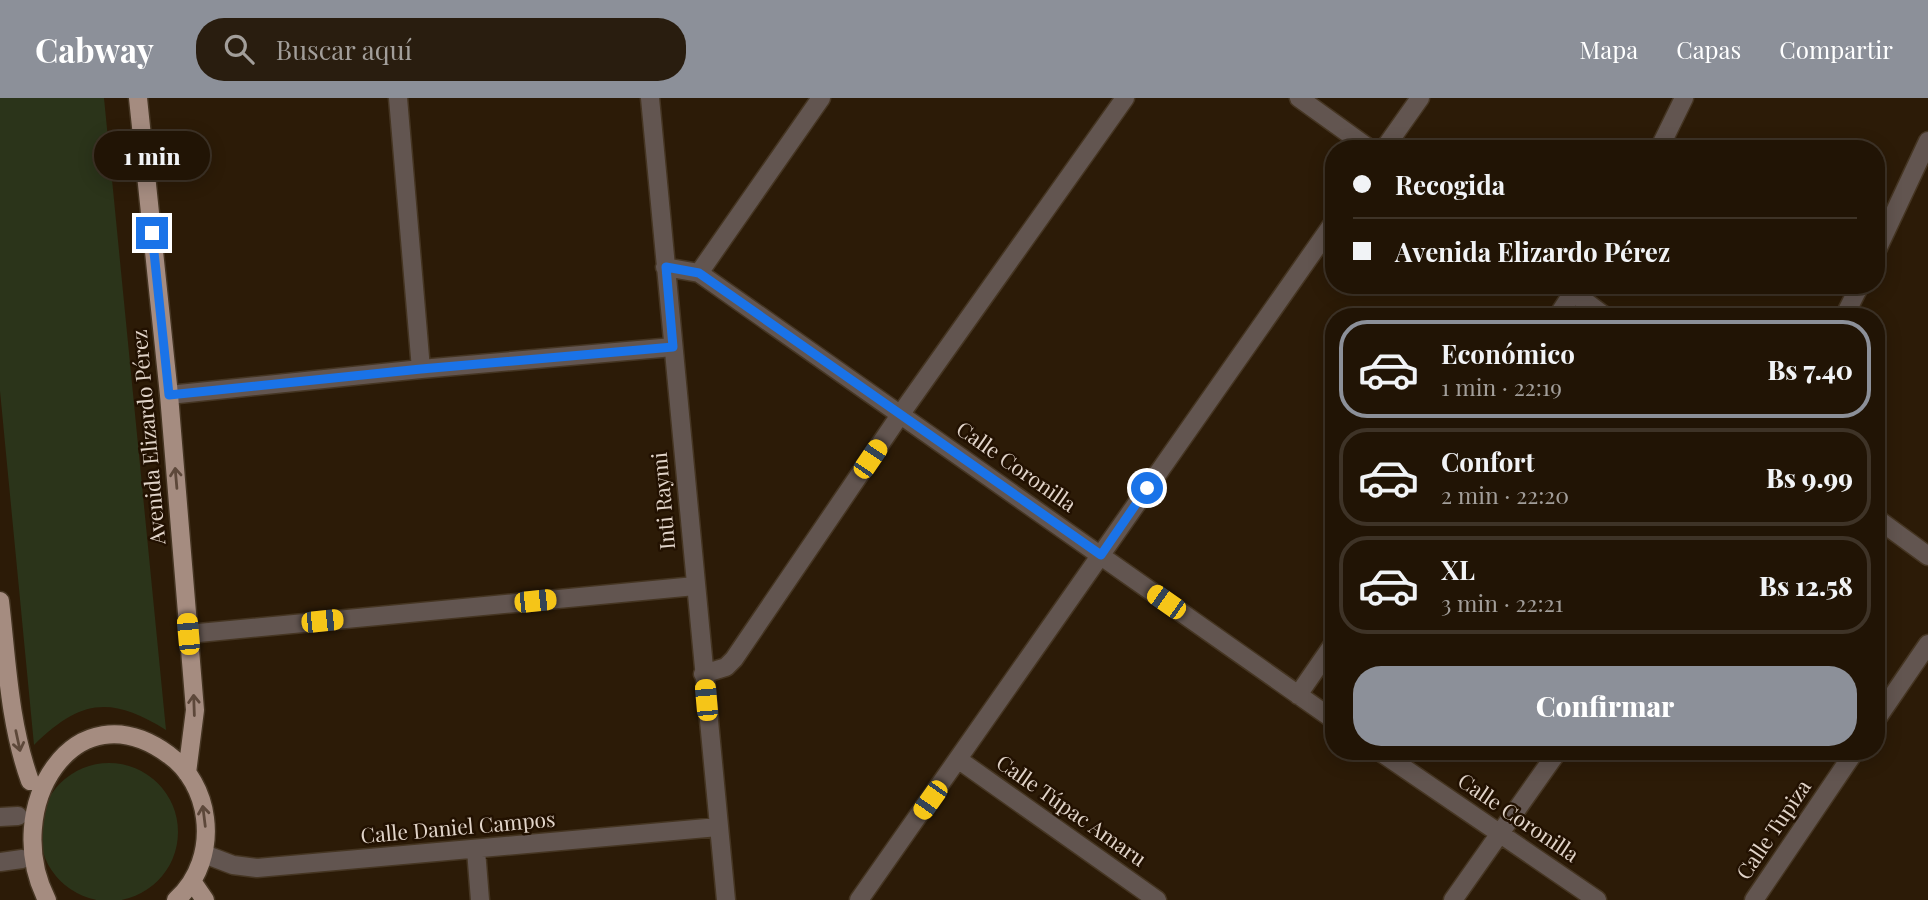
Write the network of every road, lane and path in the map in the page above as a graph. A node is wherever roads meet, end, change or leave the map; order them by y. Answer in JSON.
{"nodes":[{"id":1,"x":138,"y":98,"type":"edge"},
{"id":2,"x":398,"y":98,"type":"edge"},
{"id":3,"x":650,"y":98,"type":"edge"},
{"id":4,"x":821,"y":98,"type":"edge"},
{"id":5,"x":1125,"y":98,"type":"edge"},
{"id":6,"x":1299,"y":98,"type":"edge"},
{"id":7,"x":1420,"y":98,"type":"edge"},
{"id":8,"x":1684,"y":98,"type":"edge"},
{"id":9,"x":1357,"y":140,"type":"edge"},
{"id":10,"x":1390,"y":140,"type":"edge"},
{"id":11,"x":1664,"y":140,"type":"edge"},
{"id":12,"x":1928,"y":141,"type":"edge"},
{"id":13,"x":1885,"y":233,"type":"edge"},
{"id":14,"x":1325,"y":235,"type":"edge"},
{"id":15,"x":666,"y":267,"type":"junction"},
{"id":16,"x":699,"y":273,"type":"junction"},
{"id":17,"x":1579,"y":294,"type":"edge"},
{"id":18,"x":1595,"y":308,"type":"edge"},
{"id":19,"x":673,"y":347,"type":"junction"},
{"id":20,"x":421,"y":369,"type":"junction"},
{"id":21,"x":169,"y":395,"type":"junction"},
{"id":22,"x":901,"y":415,"type":"junction"},
{"id":23,"x":1885,"y":525,"type":"edge"},
{"id":24,"x":1101,"y":555,"type":"junction"},
{"id":25,"x":1928,"y":556,"type":"edge"},
{"id":26,"x":695,"y":586,"type":"junction"},
{"id":27,"x":0,"y":600,"type":"edge"},
{"id":28,"x":188,"y":634,"type":"junction"},
{"id":29,"x":1928,"y":644,"type":"edge"},
{"id":30,"x":1325,"y":656,"type":"edge"},
{"id":31,"x":703,"y":674,"type":"junction"},
{"id":32,"x":1298,"y":695,"type":"junction"},
{"id":33,"x":1885,"y":707,"type":"edge"},
{"id":34,"x":1325,"y":714,"type":"edge"},
{"id":35,"x":959,"y":760,"type":"junction"},
{"id":36,"x":1392,"y":760,"type":"edge"},
{"id":37,"x":1552,"y":760,"type":"edge"},
{"id":38,"x":1849,"y":760,"type":"edge"},
{"id":39,"x":187,"y":773,"type":"junction"},
{"id":40,"x":30,"y":781,"type":"junction"},
{"id":41,"x":9,"y":817,"type":"edge"},
{"id":42,"x":718,"y":827,"type":"junction"},
{"id":43,"x":1500,"y":834,"type":"junction"},
{"id":44,"x":476,"y":850,"type":"junction"},
{"id":45,"x":204,"y":854,"type":"junction"},
{"id":46,"x":22,"y":859,"type":"junction"},
{"id":47,"x":0,"y":862,"type":"edge"},
{"id":48,"x":192,"y":881,"type":"junction"},
{"id":49,"x":47,"y":900,"type":"edge"},
{"id":50,"x":176,"y":900,"type":"edge"},
{"id":51,"x":205,"y":900,"type":"edge"},
{"id":52,"x":480,"y":900,"type":"edge"},
{"id":53,"x":726,"y":900,"type":"edge"},
{"id":54,"x":859,"y":900,"type":"edge"},
{"id":55,"x":1157,"y":900,"type":"edge"},
{"id":56,"x":1453,"y":900,"type":"edge"},
{"id":57,"x":1597,"y":900,"type":"edge"},
{"id":58,"x":1754,"y":900,"type":"edge"}],
"edges":[{"from":1,"to":21,"type":"main road","name":"Avenida Elizardo Pérez"},
{"from":2,"to":20,"type":"street"},
{"from":3,"to":15,"type":"street","name":"Inti Raymi"},
{"from":4,"to":16,"type":"street"},
{"from":5,"to":22,"type":"street"},
{"from":6,"to":9,"type":"street"},
{"from":7,"to":10,"type":"street"},
{"from":8,"to":11,"type":"street"},
{"from":12,"to":13,"type":"street"},
{"from":14,"to":24,"type":"street"},
{"from":15,"to":16,"type":"street","name":"Calle Coronilla"},
{"from":15,"to":19,"type":"street","name":"Inti Raymi"},
{"from":16,"to":22,"type":"street","name":"Calle Coronilla"},
{"from":17,"to":18,"type":"street"},
{"from":19,"to":20,"type":"street"},
{"from":19,"to":26,"type":"street","name":"Inti Raymi"},
{"from":20,"to":21,"type":"street"},
{"from":28,"to":21,"type":"main road","name":"Avenida Elizardo Pérez","one_way":true},
{"from":22,"to":24,"type":"street","name":"Calle Coronilla"},
{"from":22,"to":31,"type":"street"},
{"from":23,"to":25,"type":"street"},
{"from":24,"to":32,"type":"street","name":"Calle Coronilla"},
{"from":24,"to":35,"type":"street"},
{"from":26,"to":28,"type":"street"},
{"from":26,"to":31,"type":"street","name":"Inti Raymi"},
{"from":27,"to":40,"type":"main road","one_way":true},
{"from":39,"to":28,"type":"main road","name":"Avenida Elizardo Pérez","one_way":true},
{"from":29,"to":33,"type":"street"},
{"from":30,"to":32,"type":"street"},
{"from":31,"to":42,"type":"street","name":"Inti Raymi"},
{"from":32,"to":34,"type":"street","name":"Calle Coronilla"},
{"from":35,"to":54,"type":"street"},
{"from":35,"to":55,"type":"street","name":"Calle Túpac Amaru"},
{"from":36,"to":43,"type":"street","name":"Calle Coronilla"},
{"from":37,"to":43,"type":"street"},
{"from":38,"to":58,"type":"street","name":"Calle Tupiza"},
{"from":39,"to":40,"type":"main road"},
{"from":45,"to":39,"type":"main road","one_way":true},
{"from":40,"to":41,"type":"main road"},
{"from":41,"to":46,"type":"main road"},
{"from":42,"to":44,"type":"street","name":"Calle Daniel Campos"},
{"from":42,"to":53,"type":"street","name":"Inti Raymi"},
{"from":43,"to":56,"type":"street"},
{"from":43,"to":57,"type":"street","name":"Calle Coronilla"},
{"from":44,"to":45,"type":"street","name":"Calle Daniel Campos"},
{"from":44,"to":52,"type":"street"},
{"from":45,"to":48,"type":"main road"},
{"from":46,"to":47,"type":"street"},
{"from":46,"to":49,"type":"main road"},
{"from":48,"to":50,"type":"main road"},
{"from":48,"to":51,"type":"main road"}]}
